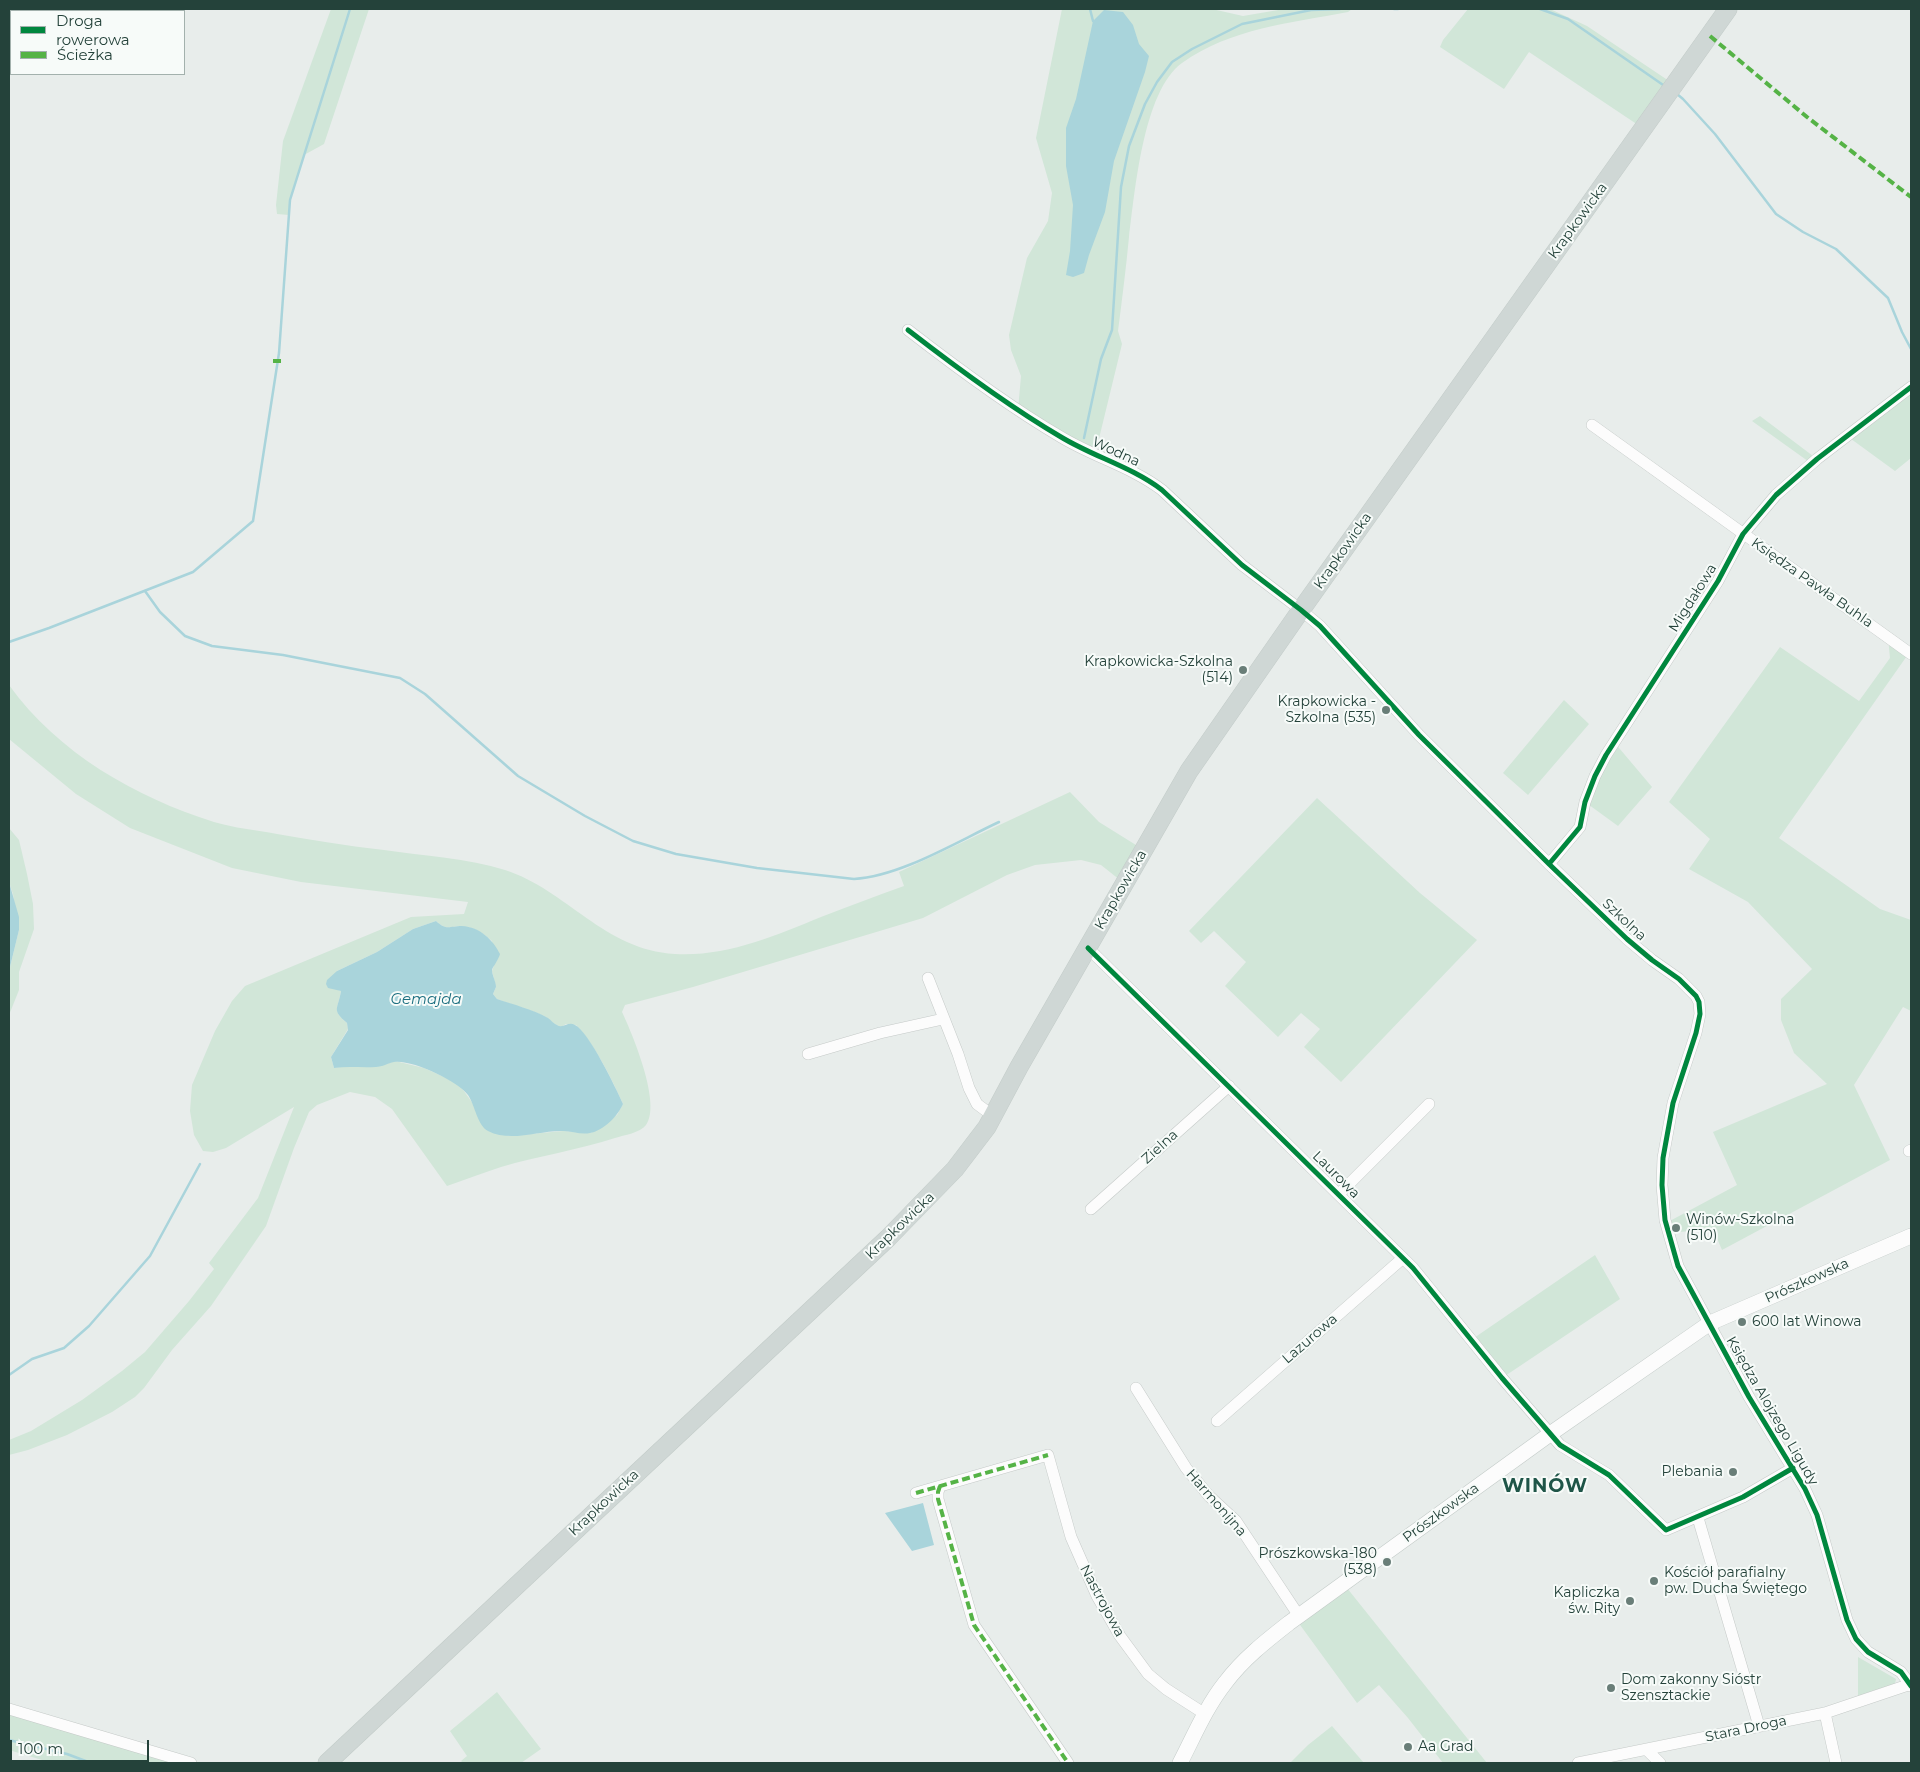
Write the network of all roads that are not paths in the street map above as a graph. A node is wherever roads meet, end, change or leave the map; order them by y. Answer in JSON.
{"nodes":[{"id":1,"x":1728,"y":9,"type":"edge"},
{"id":2,"x":908,"y":330,"type":"dead end"},
{"id":3,"x":1911,"y":388,"type":"edge"},
{"id":4,"x":1592,"y":425,"type":"dead end"},
{"id":5,"x":1743,"y":534,"type":"junction"},
{"id":6,"x":1301,"y":610,"type":"junction"},
{"id":7,"x":1911,"y":654,"type":"edge"},
{"id":8,"x":1549,"y":864,"type":"junction"},
{"id":9,"x":1088,"y":948,"type":"junction"},
{"id":10,"x":928,"y":978,"type":"dead end"},
{"id":11,"x":943,"y":1019,"type":"junction"},
{"id":12,"x":808,"y":1054,"type":"dead end"},
{"id":13,"x":1228,"y":1086,"type":"junction"},
{"id":14,"x":1429,"y":1104,"type":"dead end"},
{"id":15,"x":993,"y":1116,"type":"junction"},
{"id":16,"x":1339,"y":1194,"type":"junction"},
{"id":17,"x":1091,"y":1209,"type":"dead end"},
{"id":18,"x":1911,"y":1236,"type":"edge"},
{"id":19,"x":1403,"y":1258,"type":"junction"},
{"id":20,"x":1710,"y":1323,"type":"junction"},
{"id":21,"x":1136,"y":1388,"type":"dead end"},
{"id":22,"x":1216,"y":1421,"type":"dead end"},
{"id":23,"x":1550,"y":1434,"type":"junction"},
{"id":24,"x":1793,"y":1468,"type":"junction"},
{"id":25,"x":940,"y":1486,"type":"junction"},
{"id":26,"x":916,"y":1493,"type":"dead end"},
{"id":27,"x":1698,"y":1518,"type":"junction"},
{"id":28,"x":1299,"y":1616,"type":"junction"},
{"id":29,"x":1911,"y":1685,"type":"edge"},
{"id":30,"x":9,"y":1709,"type":"edge"},
{"id":31,"x":1205,"y":1714,"type":"junction"},
{"id":32,"x":1824,"y":1714,"type":"junction"},
{"id":33,"x":1759,"y":1726,"type":"junction"},
{"id":34,"x":1647,"y":1750,"type":"junction"},
{"id":35,"x":191,"y":1763,"type":"edge"},
{"id":36,"x":327,"y":1763,"type":"edge"},
{"id":37,"x":1068,"y":1763,"type":"edge"},
{"id":38,"x":1180,"y":1763,"type":"edge"},
{"id":39,"x":1578,"y":1763,"type":"edge"},
{"id":40,"x":1660,"y":1763,"type":"edge"},
{"id":41,"x":1836,"y":1763,"type":"edge"}],
"edges":[{"from":1,"to":6,"type":"main road","name":"Krapkowicka"},
{"from":2,"to":6,"type":"street","name":"Wodna"},
{"from":3,"to":5,"type":"street","name":"Migdałowa"},
{"from":4,"to":5,"type":"street","name":"Księdza Pawła Buhla"},
{"from":5,"to":7,"type":"street","name":"Księdza Pawła Buhla"},
{"from":5,"to":8,"type":"street","name":"Migdałowa"},
{"from":6,"to":8,"type":"street","name":"Szkolna"},
{"from":6,"to":9,"type":"main road","name":"Krapkowicka"},
{"from":8,"to":20,"type":"street","name":"Szkolna"},
{"from":9,"to":13,"type":"street","name":"Laurowa"},
{"from":9,"to":15,"type":"main road","name":"Krapkowicka"},
{"from":10,"to":11,"type":"street"},
{"from":11,"to":12,"type":"street"},
{"from":11,"to":15,"type":"street"},
{"from":13,"to":16,"type":"street","name":"Laurowa"},
{"from":13,"to":17,"type":"street","name":"Zielna"},
{"from":14,"to":16,"type":"street","name":"Laurowa"},
{"from":15,"to":36,"type":"main road","name":"Krapkowicka"},
{"from":16,"to":19,"type":"street","name":"Laurowa"},
{"from":18,"to":20,"type":"main road","name":"Prószkowska"},
{"from":19,"to":22,"type":"street","name":"Lazurowa"},
{"from":19,"to":23,"type":"street","name":"Laurowa"},
{"from":20,"to":23,"type":"main road","name":"Prószkowska"},
{"from":20,"to":24,"type":"street","name":"Księdza Alojzego Ligudy"},
{"from":21,"to":28,"type":"street","name":"Harmonijna"},
{"from":23,"to":27,"type":"street","name":"Laurowa"},
{"from":23,"to":28,"type":"main road","name":"Prószkowska"},
{"from":24,"to":27,"type":"street"},
{"from":24,"to":29,"type":"street","name":"Księdza Alojzego Ligudy"},
{"from":25,"to":26,"type":"street"},
{"from":25,"to":31,"type":"street","name":"Nastrojowa"},
{"from":25,"to":37,"type":"street"},
{"from":27,"to":33,"type":"street"},
{"from":28,"to":31,"type":"main road","name":"Prószkowska"},
{"from":29,"to":32,"type":"street","name":"Stara Droga"},
{"from":30,"to":35,"type":"street"},
{"from":31,"to":38,"type":"main road","name":"Prószkowska"},
{"from":32,"to":33,"type":"street","name":"Stara Droga"},
{"from":32,"to":41,"type":"street"},
{"from":33,"to":34,"type":"street","name":"Stara Droga"},
{"from":34,"to":39,"type":"street","name":"Stara Droga"},
{"from":34,"to":40,"type":"street"}]}
